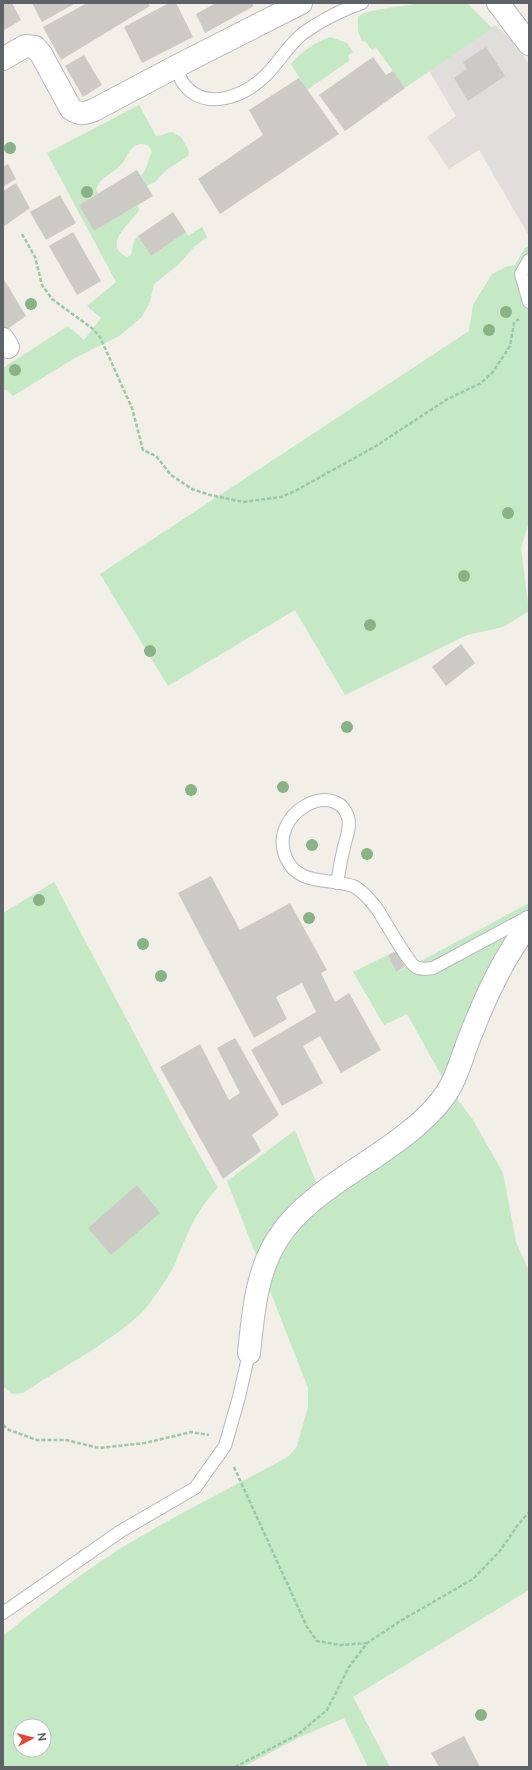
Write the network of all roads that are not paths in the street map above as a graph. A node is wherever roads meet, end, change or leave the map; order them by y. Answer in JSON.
{"nodes":[{"id":1,"x":301,"y":3,"type":"edge"},
{"id":2,"x":362,"y":3,"type":"edge"},
{"id":3,"x":498,"y":3,"type":"edge"},
{"id":4,"x":529,"y":44,"type":"edge"},
{"id":5,"x":3,"y":59,"type":"edge"},
{"id":6,"x":175,"y":67,"type":"junction"},
{"id":7,"x":529,"y":260,"type":"edge"},
{"id":8,"x":529,"y":302,"type":"edge"},
{"id":9,"x":337,"y":883,"type":"junction"},
{"id":10,"x":529,"y":917,"type":"edge"},
{"id":11,"x":529,"y":922,"type":"edge"},
{"id":12,"x":249,"y":1353,"type":"joint"},
{"id":13,"x":3,"y":1613,"type":"edge"}],
"edges":[{"from":1,"to":6,"type":"street"},
{"from":2,"to":6,"type":"lane"},
{"from":3,"to":4,"type":"street"},
{"from":5,"to":6,"type":"street"},
{"from":7,"to":8,"type":"lane"},
{"from":9,"to":9,"type":"lane"},
{"from":9,"to":10,"type":"lane"},
{"from":11,"to":12,"type":"street"},
{"from":12,"to":13,"type":"lane"}]}
